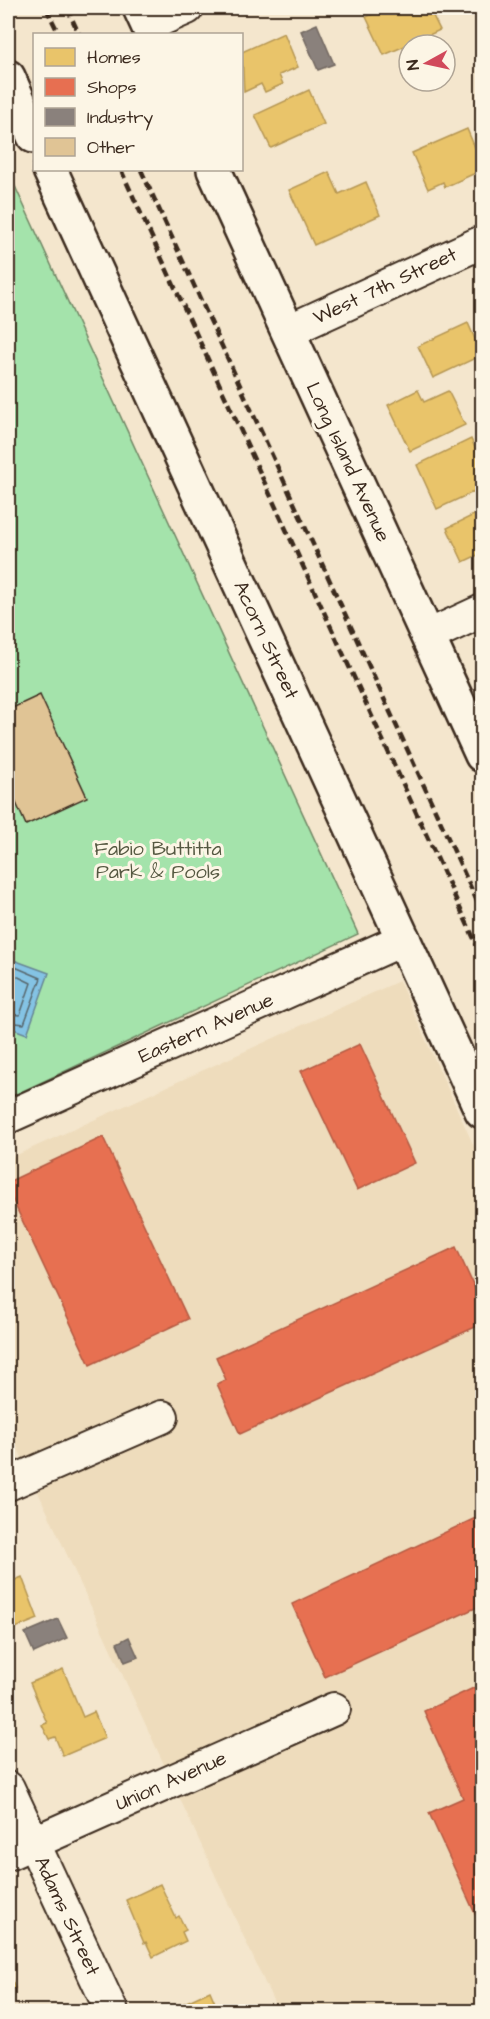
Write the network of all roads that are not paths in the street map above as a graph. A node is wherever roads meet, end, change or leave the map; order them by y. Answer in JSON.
{"nodes":[{"id":1,"x":187,"y":8,"type":"edge"},
{"id":2,"x":146,"y":22,"type":"edge"},
{"id":3,"x":8,"y":77,"type":"edge"},
{"id":4,"x":33,"y":134,"type":"edge"},
{"id":5,"x":50,"y":171,"type":"edge"},
{"id":6,"x":214,"y":171,"type":"edge"},
{"id":7,"x":483,"y":242,"type":"edge"},
{"id":8,"x":288,"y":331,"type":"junction"},
{"id":9,"x":483,"y":611,"type":"edge"},
{"id":10,"x":428,"y":636,"type":"junction"},
{"id":11,"x":483,"y":754,"type":"edge"},
{"id":12,"x":404,"y":939,"type":"junction"},
{"id":13,"x":483,"y":1111,"type":"edge"},
{"id":14,"x":8,"y":1117,"type":"edge"},
{"id":15,"x":162,"y":1418,"type":"dead end"},
{"id":16,"x":8,"y":1484,"type":"edge"},
{"id":17,"x":334,"y":1709,"type":"dead end"},
{"id":18,"x":8,"y":1788,"type":"edge"},
{"id":19,"x":20,"y":1848,"type":"edge"},
{"id":20,"x":112,"y":2012,"type":"edge"}],
"edges":[{"from":1,"to":2,"type":"street"},
{"from":3,"to":4,"type":"street"},
{"from":5,"to":12,"type":"street","name":"Acorn Street"},
{"from":6,"to":8,"type":"street","name":"Long Island Avenue"},
{"from":7,"to":8,"type":"street","name":"West 7th Street"},
{"from":8,"to":10,"type":"street","name":"Long Island Avenue"},
{"from":9,"to":10,"type":"street"},
{"from":10,"to":11,"type":"street","name":"Long Island Avenue"},
{"from":12,"to":13,"type":"street","name":"Acorn Street"},
{"from":12,"to":14,"type":"street","name":"Eastern Avenue"},
{"from":15,"to":16,"type":"street"},
{"from":17,"to":19,"type":"street","name":"Union Avenue"},
{"from":18,"to":19,"type":"street","name":"Adams Street"},
{"from":19,"to":20,"type":"street","name":"Adams Street"}]}
